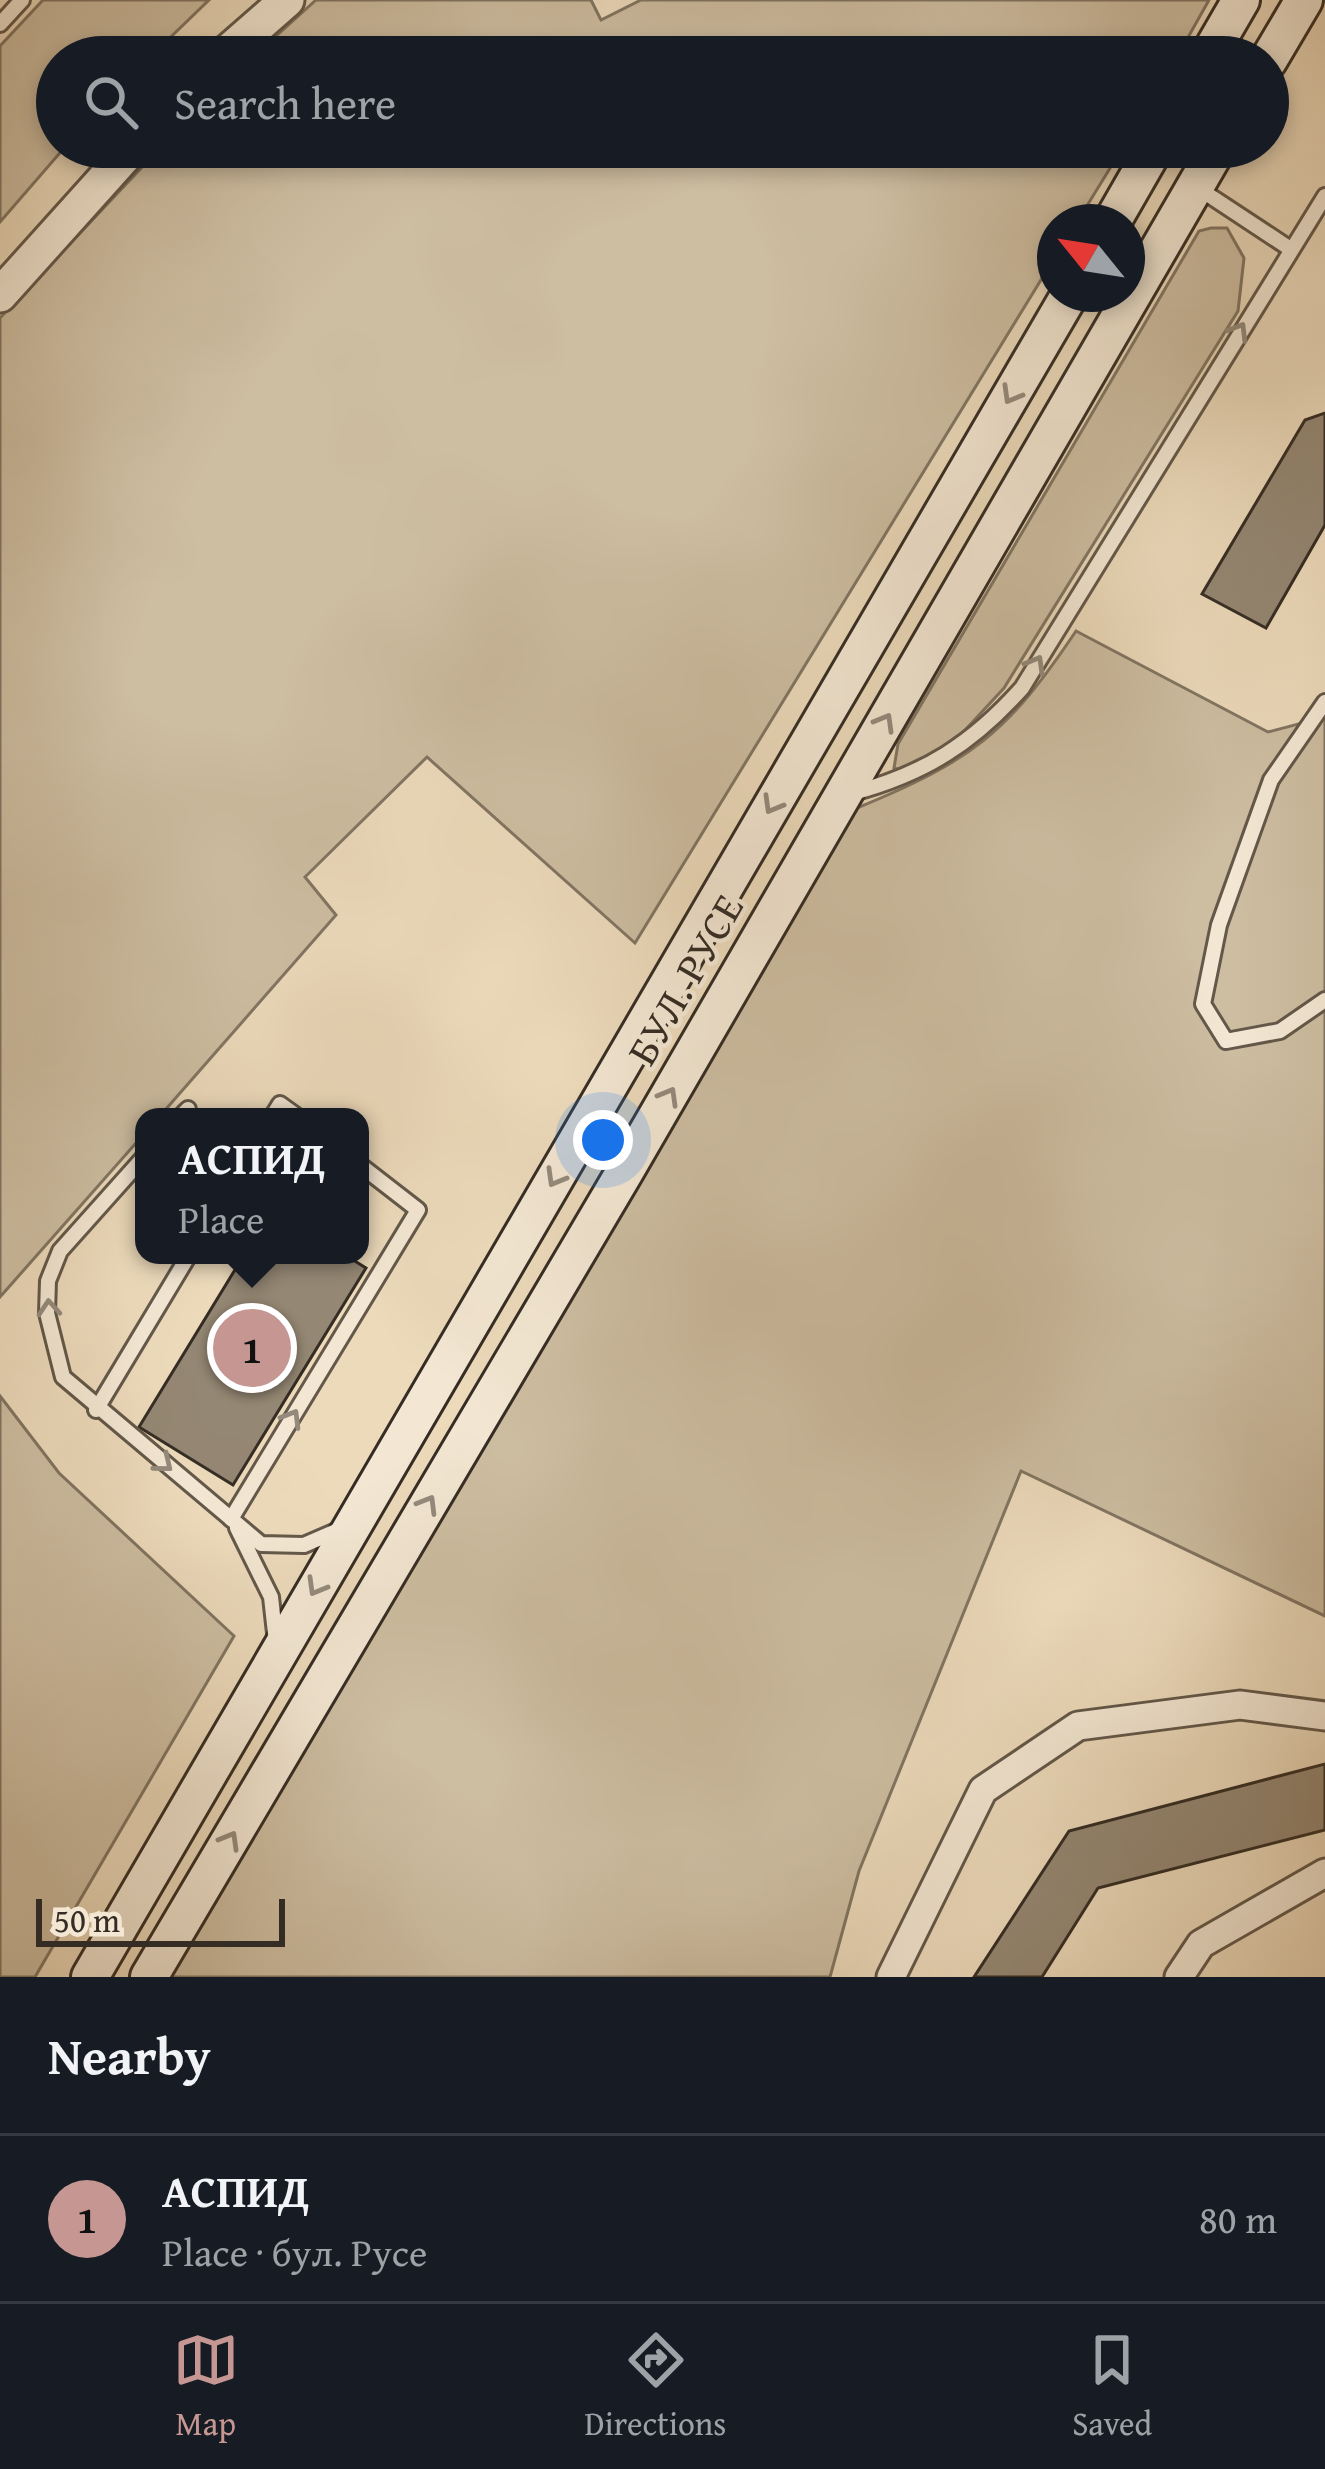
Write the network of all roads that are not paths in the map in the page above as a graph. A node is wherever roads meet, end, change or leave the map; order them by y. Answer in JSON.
{"nodes":[{"id":1,"x":22,"y":0,"type":"edge"},
{"id":2,"x":286,"y":0,"type":"edge"},
{"id":3,"x":1241,"y":0,"type":"edge"},
{"id":4,"x":1304,"y":0,"type":"edge"},
{"id":5,"x":0,"y":24,"type":"edge"},
{"id":6,"x":246,"y":36,"type":"edge"},
{"id":7,"x":1220,"y":36,"type":"edge"},
{"id":8,"x":1283,"y":36,"type":"edge"},
{"id":9,"x":115,"y":168,"type":"edge"},
{"id":10,"x":1143,"y":168,"type":"edge"},
{"id":11,"x":1206,"y":168,"type":"edge"},
{"id":12,"x":1195,"y":186,"type":"junction"},
{"id":13,"x":1325,"y":196,"type":"edge"},
{"id":14,"x":1122,"y":204,"type":"edge"},
{"id":15,"x":1289,"y":248,"type":"junction"},
{"id":16,"x":0,"y":295,"type":"edge"},
{"id":17,"x":1059,"y":312,"type":"edge"},
{"id":18,"x":1325,"y":702,"type":"edge"},
{"id":19,"x":842,"y":796,"type":"junction"},
{"id":20,"x":1325,"y":1000,"type":"edge"},
{"id":21,"x":135,"y":1167,"type":"edge"},
{"id":22,"x":369,"y":1173,"type":"edge"},
{"id":23,"x":184,"y":1264,"type":"edge"},
{"id":24,"x":96,"y":1410,"type":"junction"},
{"id":25,"x":232,"y":1519,"type":"junction"},
{"id":26,"x":353,"y":1523,"type":"junction"},
{"id":27,"x":277,"y":1654,"type":"junction"},
{"id":28,"x":1325,"y":1716,"type":"edge"},
{"id":29,"x":1325,"y":1873,"type":"edge"},
{"id":30,"x":90,"y":1977,"type":"edge"},
{"id":31,"x":149,"y":1977,"type":"edge"},
{"id":32,"x":891,"y":1977,"type":"edge"},
{"id":33,"x":1179,"y":1977,"type":"edge"}],
"edges":[{"from":1,"to":5,"type":"lane"},
{"from":2,"to":6,"type":"street"},
{"from":3,"to":7,"type":"main road"},
{"from":4,"to":8,"type":"main road"},
{"from":9,"to":16,"type":"street"},
{"from":10,"to":14,"type":"main road"},
{"from":11,"to":12,"type":"main road","name":"БУЛ. РУСЕ"},
{"from":12,"to":15,"type":"lane"},
{"from":19,"to":12,"type":"main road","name":"БУЛ. РУСЕ","one_way":true},
{"from":13,"to":15,"type":"lane"},
{"from":19,"to":15,"type":"lane","one_way":true},
{"from":17,"to":26,"type":"main road","name":"БУЛ. РУСЕ","one_way":true},
{"from":18,"to":20,"type":"lane"},
{"from":31,"to":19,"type":"main road","name":"БУЛ. РУСЕ","one_way":true},
{"from":24,"to":21,"type":"lane","one_way":true},
{"from":25,"to":22,"type":"lane","one_way":true},
{"from":23,"to":24,"type":"lane"},
{"from":24,"to":25,"type":"lane","one_way":true},
{"from":25,"to":26,"type":"lane"},
{"from":25,"to":27,"type":"lane"},
{"from":26,"to":27,"type":"main road","name":"БУЛ. РУСЕ","one_way":true},
{"from":27,"to":30,"type":"main road","name":"БУЛ. РУСЕ"},
{"from":28,"to":32,"type":"street"},
{"from":29,"to":33,"type":"street"}]}
